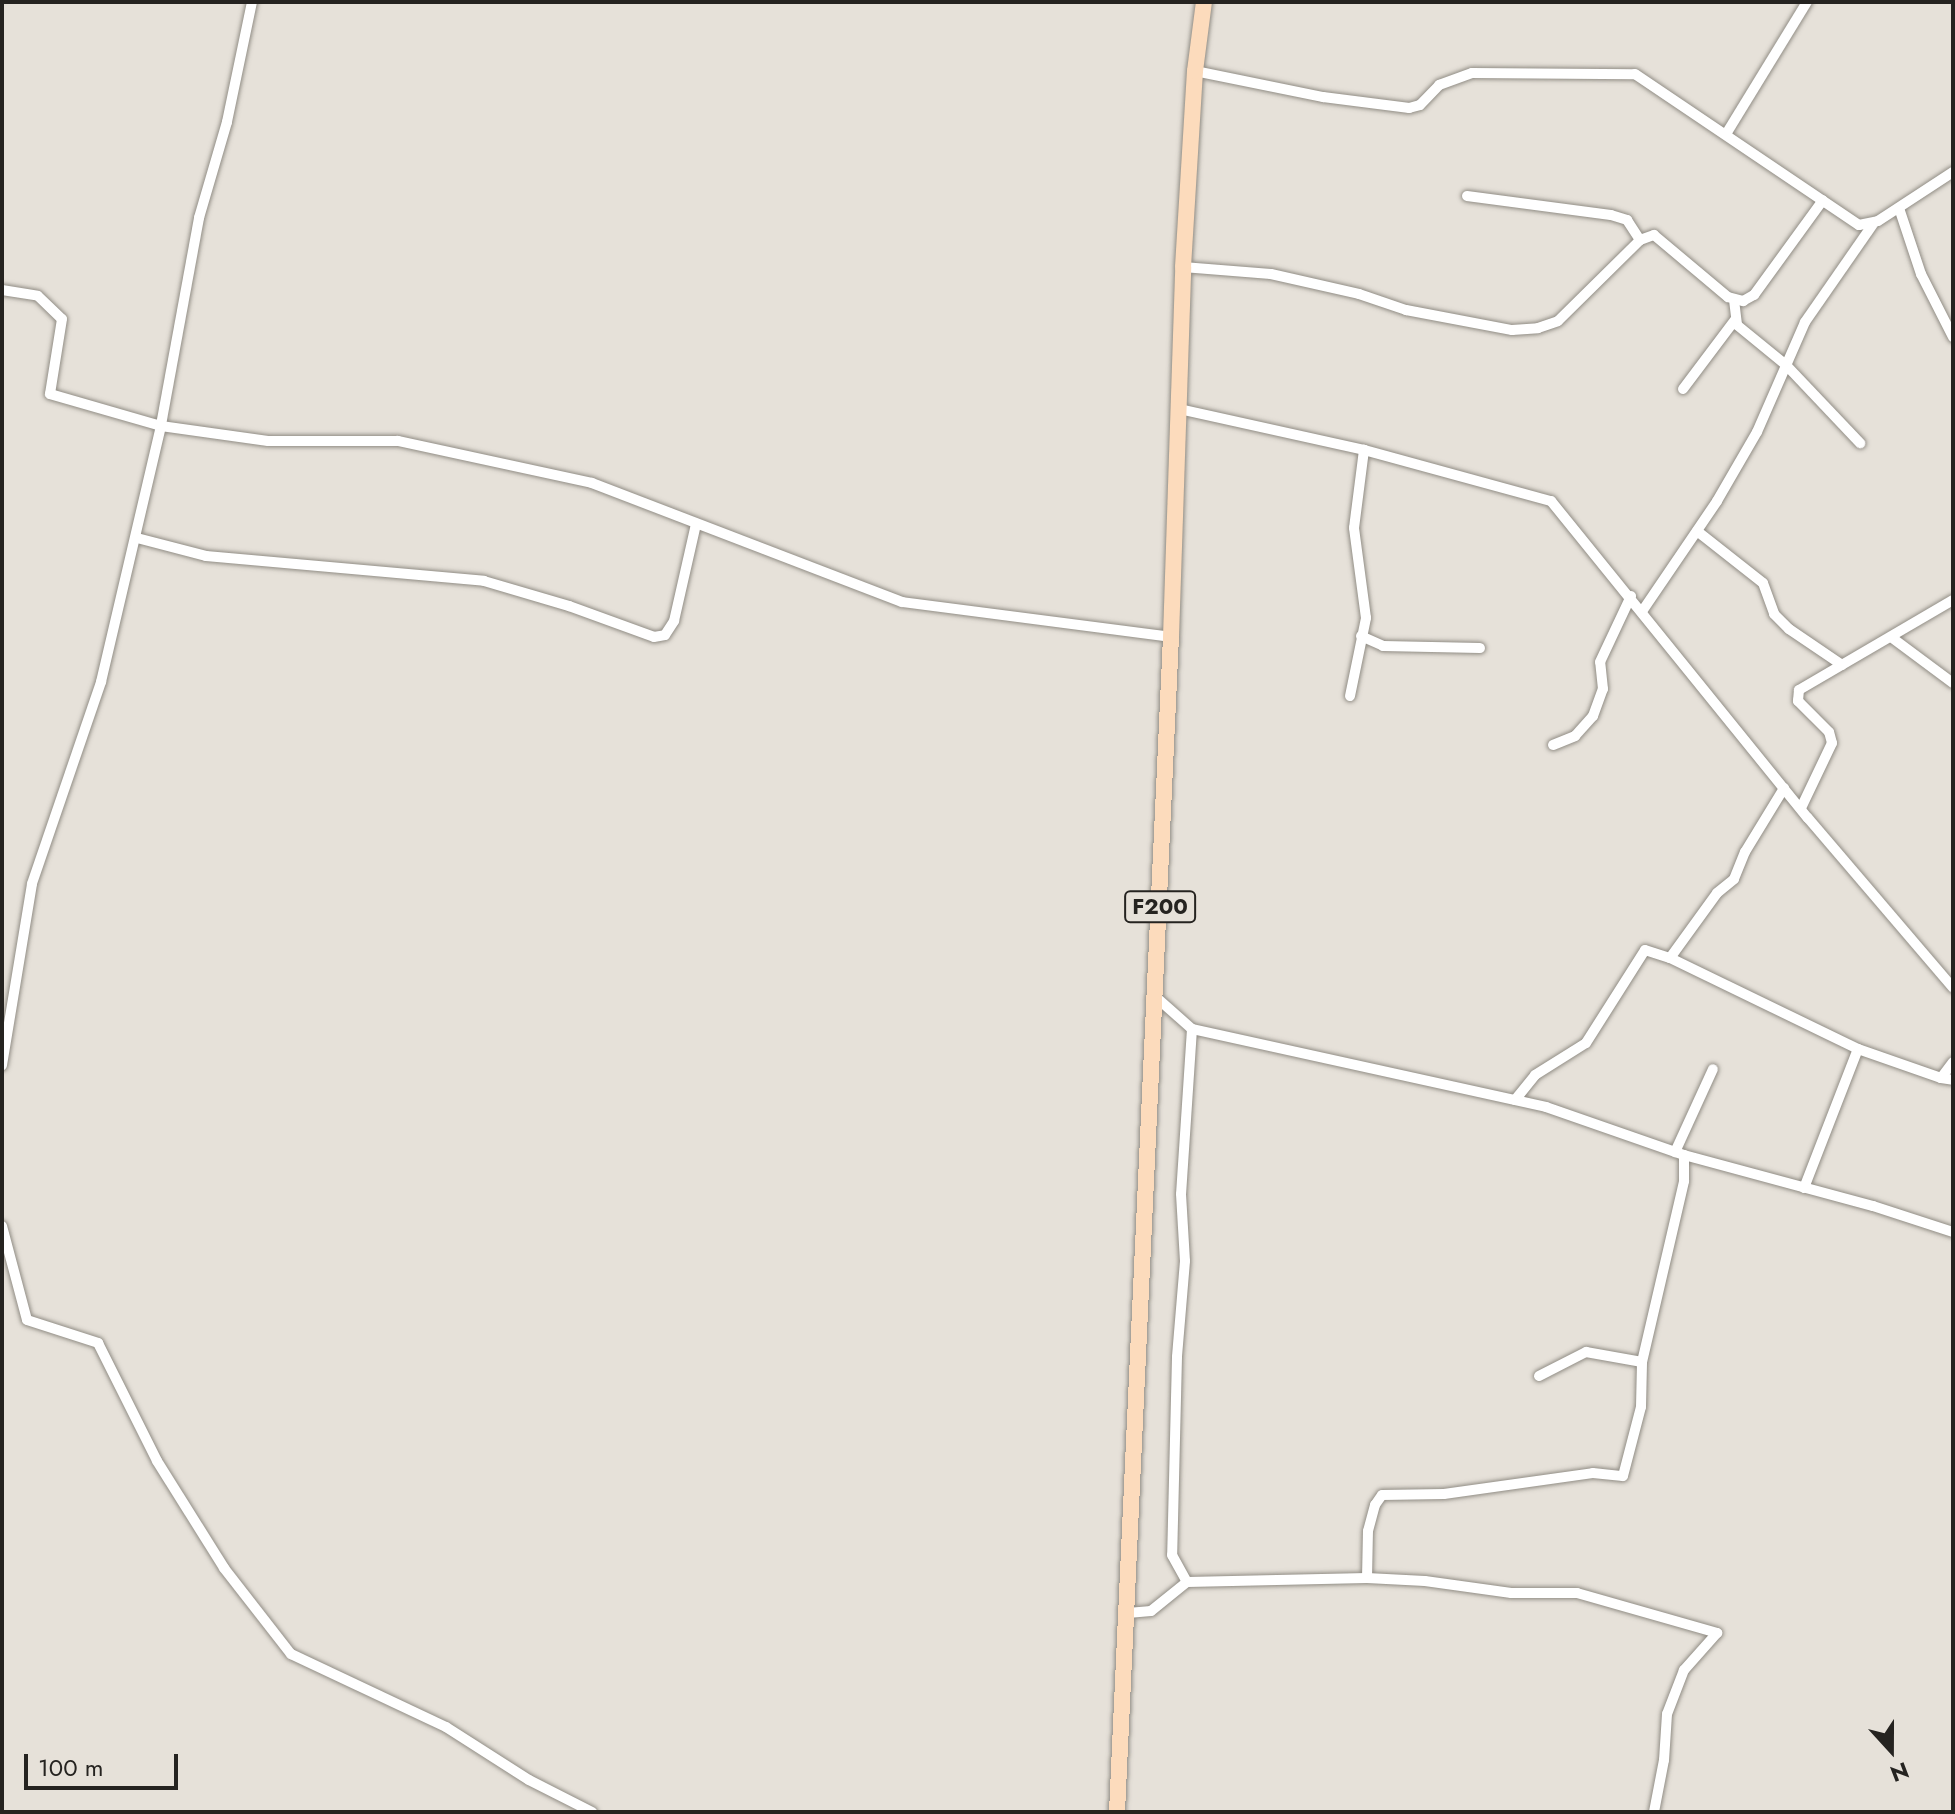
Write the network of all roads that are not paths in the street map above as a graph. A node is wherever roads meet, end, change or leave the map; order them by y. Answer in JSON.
{"nodes":[{"id":1,"x":252,"y":2,"type":"edge"},
{"id":2,"x":1204,"y":2,"type":"edge"},
{"id":3,"x":1807,"y":2,"type":"edge"},
{"id":4,"x":1195,"y":71,"type":"junction"},
{"id":5,"x":1726,"y":134,"type":"junction"},
{"id":6,"x":1953,"y":172,"type":"edge"},
{"id":7,"x":1467,"y":196,"type":"dead end"},
{"id":8,"x":1823,"y":200,"type":"junction"},
{"id":9,"x":1899,"y":208,"type":"junction"},
{"id":10,"x":1873,"y":224,"type":"junction"},
{"id":11,"x":1640,"y":240,"type":"junction"},
{"id":12,"x":1183,"y":267,"type":"junction"},
{"id":13,"x":2,"y":290,"type":"edge"},
{"id":14,"x":1734,"y":300,"type":"junction"},
{"id":15,"x":1735,"y":320,"type":"junction"},
{"id":16,"x":1953,"y":337,"type":"edge"},
{"id":17,"x":1786,"y":365,"type":"junction"},
{"id":18,"x":1683,"y":389,"type":"dead end"},
{"id":19,"x":1179,"y":409,"type":"junction"},
{"id":20,"x":161,"y":426,"type":"junction"},
{"id":21,"x":1860,"y":443,"type":"dead end"},
{"id":22,"x":1364,"y":450,"type":"junction"},
{"id":23,"x":696,"y":524,"type":"junction"},
{"id":24,"x":1697,"y":531,"type":"junction"},
{"id":25,"x":137,"y":538,"type":"junction"},
{"id":26,"x":1631,"y":596,"type":"junction"},
{"id":27,"x":1953,"y":600,"type":"edge"},
{"id":28,"x":1643,"y":610,"type":"junction"},
{"id":29,"x":1361,"y":636,"type":"junction"},
{"id":30,"x":1171,"y":637,"type":"junction"},
{"id":31,"x":1891,"y":637,"type":"junction"},
{"id":32,"x":1480,"y":648,"type":"dead end"},
{"id":33,"x":1842,"y":665,"type":"junction"},
{"id":34,"x":1953,"y":683,"type":"edge"},
{"id":35,"x":1350,"y":696,"type":"dead end"},
{"id":36,"x":1553,"y":745,"type":"dead end"},
{"id":37,"x":1784,"y":788,"type":"junction"},
{"id":38,"x":1801,"y":808,"type":"junction"},
{"id":39,"x":1670,"y":958,"type":"junction"},
{"id":40,"x":1953,"y":988,"type":"edge"},
{"id":41,"x":1156,"y":997,"type":"junction"},
{"id":42,"x":1192,"y":1029,"type":"junction"},
{"id":43,"x":1858,"y":1049,"type":"junction"},
{"id":44,"x":1953,"y":1062,"type":"edge"},
{"id":45,"x":2,"y":1066,"type":"edge"},
{"id":46,"x":1713,"y":1069,"type":"dead end"},
{"id":47,"x":1941,"y":1078,"type":"junction"},
{"id":48,"x":1953,"y":1080,"type":"edge"},
{"id":49,"x":1515,"y":1100,"type":"junction"},
{"id":50,"x":1680,"y":1153,"type":"junction"},
{"id":51,"x":1804,"y":1188,"type":"junction"},
{"id":52,"x":2,"y":1226,"type":"edge"},
{"id":53,"x":1953,"y":1232,"type":"edge"},
{"id":54,"x":1642,"y":1362,"type":"junction"},
{"id":55,"x":1539,"y":1376,"type":"dead end"},
{"id":56,"x":1367,"y":1578,"type":"junction"},
{"id":57,"x":1187,"y":1582,"type":"junction"},
{"id":58,"x":1128,"y":1613,"type":"junction"},
{"id":59,"x":592,"y":1812,"type":"edge"},
{"id":60,"x":1117,"y":1812,"type":"edge"},
{"id":61,"x":1654,"y":1812,"type":"edge"}],
"edges":[{"from":1,"to":20,"type":"street"},
{"from":2,"to":4,"type":"main road","number":"F200"},
{"from":3,"to":5,"type":"street"},
{"from":4,"to":5,"type":"street"},
{"from":4,"to":12,"type":"main road","number":"F200"},
{"from":5,"to":8,"type":"street"},
{"from":6,"to":9,"type":"street"},
{"from":7,"to":11,"type":"street"},
{"from":8,"to":10,"type":"street"},
{"from":8,"to":14,"type":"street"},
{"from":9,"to":10,"type":"street"},
{"from":9,"to":16,"type":"street"},
{"from":10,"to":17,"type":"street"},
{"from":11,"to":12,"type":"street"},
{"from":11,"to":14,"type":"street"},
{"from":12,"to":19,"type":"main road","number":"F200"},
{"from":13,"to":20,"type":"street"},
{"from":14,"to":15,"type":"street"},
{"from":15,"to":17,"type":"street"},
{"from":15,"to":18,"type":"street"},
{"from":17,"to":21,"type":"street"},
{"from":17,"to":24,"type":"street"},
{"from":19,"to":22,"type":"street"},
{"from":19,"to":30,"type":"main road","number":"F200"},
{"from":20,"to":23,"type":"street"},
{"from":20,"to":25,"type":"street"},
{"from":22,"to":26,"type":"street"},
{"from":22,"to":29,"type":"street"},
{"from":23,"to":25,"type":"street"},
{"from":23,"to":30,"type":"street"},
{"from":24,"to":28,"type":"street"},
{"from":24,"to":33,"type":"street"},
{"from":25,"to":45,"type":"street"},
{"from":26,"to":28,"type":"street"},
{"from":26,"to":36,"type":"street"},
{"from":27,"to":31,"type":"street"},
{"from":28,"to":37,"type":"street"},
{"from":29,"to":32,"type":"street"},
{"from":29,"to":35,"type":"street"},
{"from":30,"to":41,"type":"main road","number":"F200"},
{"from":31,"to":33,"type":"street"},
{"from":31,"to":34,"type":"street"},
{"from":33,"to":38,"type":"street"},
{"from":37,"to":38,"type":"street"},
{"from":37,"to":39,"type":"street"},
{"from":38,"to":40,"type":"street"},
{"from":39,"to":43,"type":"street"},
{"from":39,"to":49,"type":"street"},
{"from":41,"to":42,"type":"street"},
{"from":41,"to":58,"type":"main road","number":"F200"},
{"from":42,"to":49,"type":"street"},
{"from":42,"to":57,"type":"street"},
{"from":43,"to":47,"type":"street"},
{"from":43,"to":51,"type":"street"},
{"from":44,"to":47,"type":"street"},
{"from":46,"to":50,"type":"street"},
{"from":47,"to":48,"type":"street"},
{"from":49,"to":50,"type":"street"},
{"from":50,"to":51,"type":"street"},
{"from":50,"to":54,"type":"street"},
{"from":51,"to":53,"type":"street"},
{"from":52,"to":59,"type":"street"},
{"from":54,"to":55,"type":"street"},
{"from":54,"to":56,"type":"street"},
{"from":56,"to":57,"type":"street"},
{"from":56,"to":61,"type":"street"},
{"from":57,"to":58,"type":"street"},
{"from":58,"to":60,"type":"main road","number":"F200"}]}
